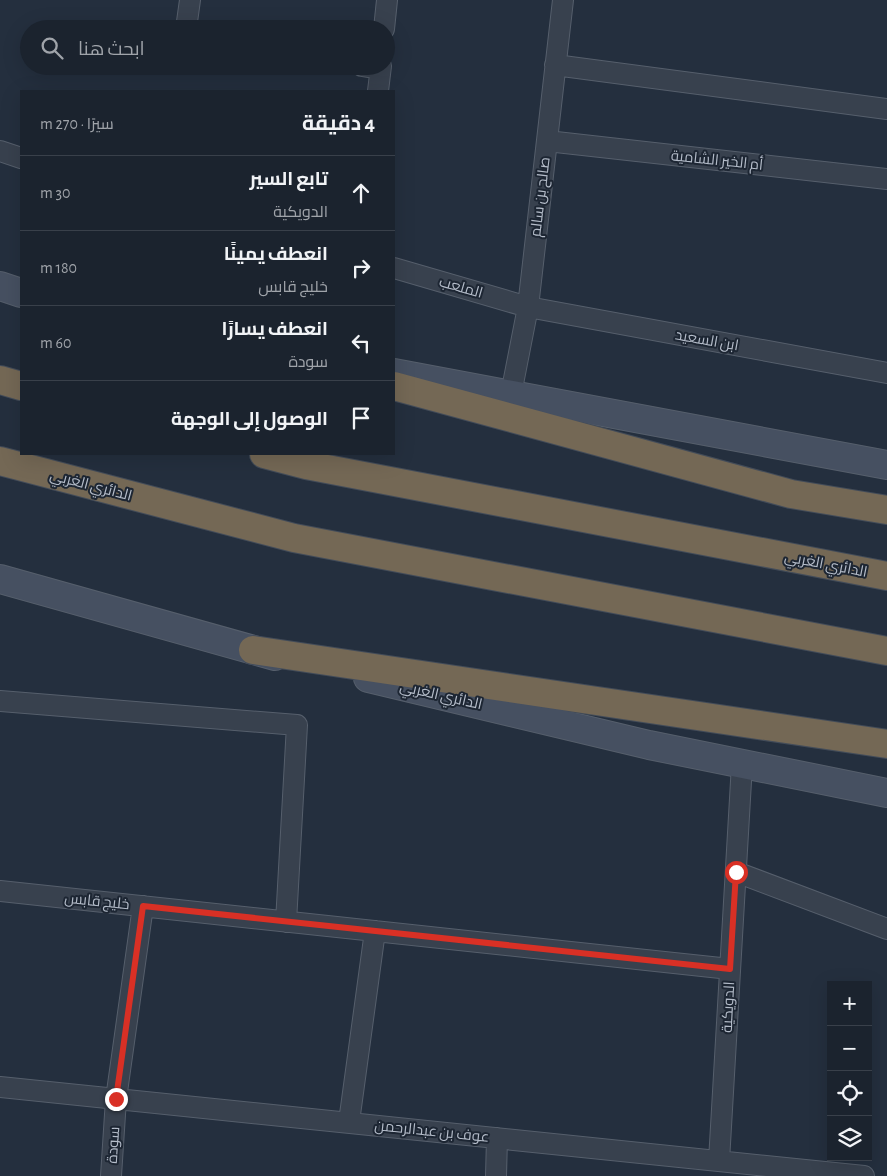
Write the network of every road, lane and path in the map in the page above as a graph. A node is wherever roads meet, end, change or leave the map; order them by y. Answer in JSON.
{"nodes":[{"id":1,"x":190,"y":0,"type":"edge"},
{"id":2,"x":387,"y":0,"type":"edge"},
{"id":3,"x":563,"y":0,"type":"edge"},
{"id":4,"x":187,"y":20,"type":"edge"},
{"id":5,"x":385,"y":20,"type":"edge"},
{"id":6,"x":555,"y":65,"type":"junction"},
{"id":7,"x":375,"y":75,"type":"edge"},
{"id":8,"x":378,"y":90,"type":"edge"},
{"id":9,"x":887,"y":109,"type":"edge"},
{"id":10,"x":547,"y":141,"type":"junction"},
{"id":11,"x":0,"y":151,"type":"edge"},
{"id":12,"x":20,"y":158,"type":"edge"},
{"id":13,"x":887,"y":179,"type":"edge"},
{"id":14,"x":395,"y":268,"type":"edge"},
{"id":15,"x":0,"y":286,"type":"edge"},
{"id":16,"x":20,"y":292,"type":"edge"},
{"id":17,"x":528,"y":307,"type":"junction"},
{"id":18,"x":395,"y":373,"type":"edge"},
{"id":19,"x":887,"y":373,"type":"edge"},
{"id":20,"x":0,"y":380,"type":"edge"},
{"id":21,"x":20,"y":386,"type":"edge"},
{"id":22,"x":395,"y":386,"type":"edge"},
{"id":23,"x":511,"y":394,"type":"junction"},
{"id":24,"x":268,"y":455,"type":"edge"},
{"id":25,"x":0,"y":460,"type":"edge"},
{"id":26,"x":887,"y":466,"type":"edge"},
{"id":27,"x":887,"y":510,"type":"edge"},
{"id":28,"x":887,"y":576,"type":"edge"},
{"id":29,"x":0,"y":579,"type":"edge"},
{"id":30,"x":253,"y":650,"type":"junction"},
{"id":31,"x":887,"y":651,"type":"edge"},
{"id":32,"x":0,"y":701,"type":"edge"},
{"id":33,"x":887,"y":744,"type":"edge"},
{"id":34,"x":742,"y":764,"type":"junction"},
{"id":35,"x":887,"y":793,"type":"edge"},
{"id":36,"x":736,"y":872,"type":"junction"},
{"id":37,"x":0,"y":891,"type":"edge"},
{"id":38,"x":143,"y":906,"type":"junction"},
{"id":39,"x":286,"y":922,"type":"junction"},
{"id":40,"x":887,"y":930,"type":"edge"},
{"id":41,"x":375,"y":931,"type":"junction"},
{"id":42,"x":730,"y":969,"type":"junction"},
{"id":43,"x":0,"y":1087,"type":"edge"},
{"id":44,"x":116,"y":1099,"type":"junction"},
{"id":45,"x":349,"y":1122,"type":"junction"},
{"id":46,"x":497,"y":1138,"type":"junction"},
{"id":47,"x":719,"y":1161,"type":"junction"},
{"id":48,"x":111,"y":1176,"type":"edge"},
{"id":49,"x":496,"y":1176,"type":"edge"},
{"id":50,"x":864,"y":1176,"type":"edge"}],
"edges":[{"from":1,"to":4,"type":"street"},
{"from":2,"to":5,"type":"street"},
{"from":3,"to":6,"type":"street","name":"صالح بن سالم"},
{"from":6,"to":9,"type":"street"},
{"from":6,"to":10,"type":"street","name":"صالح بن سالم"},
{"from":7,"to":8,"type":"street"},
{"from":10,"to":13,"type":"street","name":"أم الخير الشامية"},
{"from":10,"to":17,"type":"street","name":"صالح بن سالم"},
{"from":11,"to":12,"type":"street"},
{"from":14,"to":17,"type":"street","name":"الملعب"},
{"from":15,"to":16,"type":"main road"},
{"from":17,"to":19,"type":"street","name":"ابن السعيد"},
{"from":17,"to":23,"type":"street","name":"صالح بن سالم"},
{"from":18,"to":23,"type":"main road"},
{"from":20,"to":21,"type":"highway"},
{"from":22,"to":27,"type":"highway"},
{"from":23,"to":26,"type":"main road"},
{"from":24,"to":28,"type":"highway","name":"الدائري الغربي"},
{"from":25,"to":31,"type":"highway","name":"الدائري الغربي"},
{"from":29,"to":30,"type":"main road","name":"الدائري الغربي"},
{"from":30,"to":33,"type":"highway"},
{"from":30,"to":34,"type":"main road","name":"الدائري الغربي"},
{"from":32,"to":39,"type":"street"},
{"from":34,"to":35,"type":"main road","name":"الدائري الغربي"},
{"from":34,"to":36,"type":"street","name":"الدويكية"},
{"from":36,"to":40,"type":"street"},
{"from":36,"to":42,"type":"street","name":"الدويكية"},
{"from":37,"to":38,"type":"street","name":"خليج قابس"},
{"from":38,"to":39,"type":"street","name":"خليج قابس"},
{"from":38,"to":44,"type":"street","name":"سودة"},
{"from":39,"to":41,"type":"street","name":"خليج قابس"},
{"from":41,"to":42,"type":"street","name":"خليج قابس"},
{"from":41,"to":45,"type":"street"},
{"from":42,"to":47,"type":"street","name":"الدويكية"},
{"from":43,"to":44,"type":"street","name":"عوف بن عبدالرحمن"},
{"from":44,"to":45,"type":"street","name":"عوف بن عبدالرحمن"},
{"from":44,"to":48,"type":"street","name":"سودة"},
{"from":45,"to":46,"type":"street","name":"عوف بن عبدالرحمن"},
{"from":46,"to":47,"type":"street","name":"عوف بن عبدالرحمن"},
{"from":46,"to":49,"type":"street"},
{"from":47,"to":50,"type":"street","name":"عوف بن عبدالرحمن"}]}
